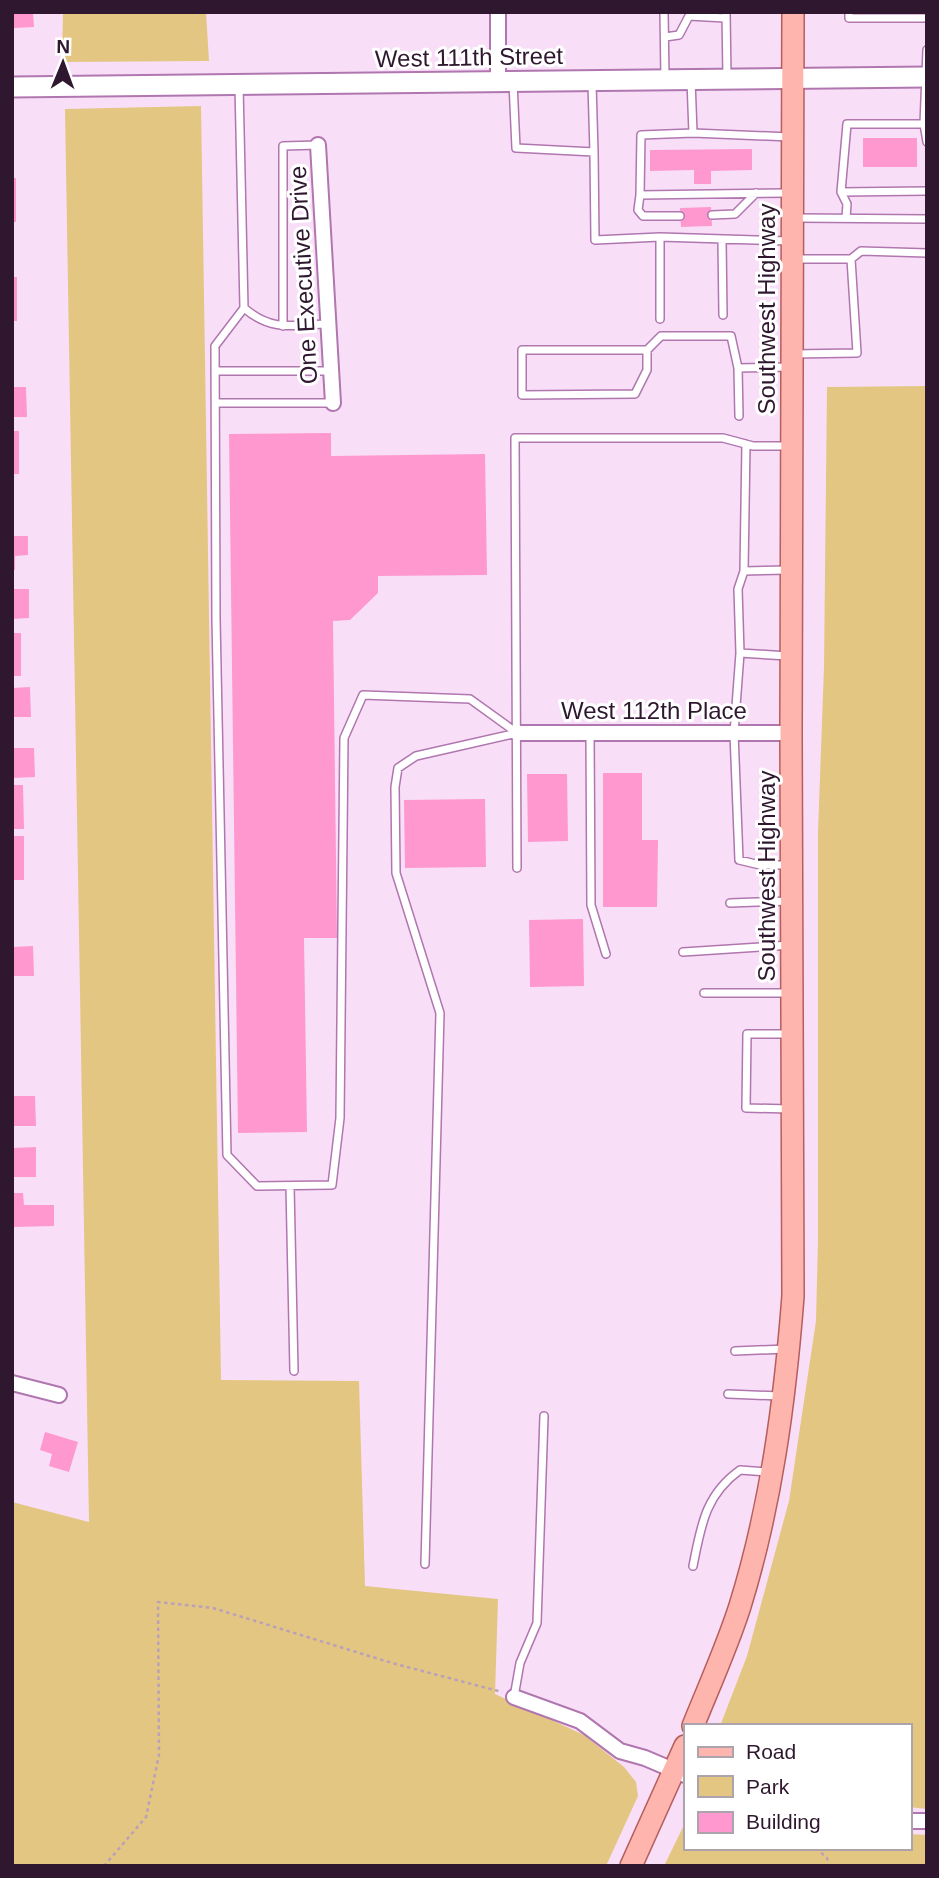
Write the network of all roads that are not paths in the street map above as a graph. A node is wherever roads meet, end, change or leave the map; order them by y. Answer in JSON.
{"nodes":[{"id":1,"x":498,"y":12,"type":"edge"},
{"id":2,"x":664,"y":12,"type":"edge"},
{"id":3,"x":793,"y":12,"type":"edge"},
{"id":4,"x":849,"y":12,"type":"edge"},
{"id":5,"x":726,"y":15,"type":"edge"},
{"id":6,"x":927,"y":18,"type":"edge"},
{"id":7,"x":665,"y":37,"type":"junction"},
{"id":8,"x":927,"y":50,"type":"edge"},
{"id":9,"x":926,"y":77,"type":"edge"},
{"id":10,"x":793,"y":78,"type":"junction"},
{"id":11,"x":666,"y":79,"type":"junction"},
{"id":12,"x":691,"y":79,"type":"junction"},
{"id":13,"x":727,"y":79,"type":"junction"},
{"id":14,"x":592,"y":80,"type":"junction"},
{"id":15,"x":506,"y":81,"type":"junction"},
{"id":16,"x":239,"y":84,"type":"junction"},
{"id":17,"x":12,"y":87,"type":"edge"},
{"id":18,"x":924,"y":124,"type":"junction"},
{"id":19,"x":693,"y":133,"type":"junction"},
{"id":20,"x":792,"y":137,"type":"junction"},
{"id":21,"x":927,"y":142,"type":"edge"},
{"id":22,"x":318,"y":145,"type":"joint"},
{"id":23,"x":594,"y":152,"type":"junction"},
{"id":24,"x":927,"y":191,"type":"edge"},
{"id":25,"x":841,"y":192,"type":"junction"},
{"id":26,"x":756,"y":193,"type":"junction"},
{"id":27,"x":792,"y":193,"type":"junction"},
{"id":28,"x":640,"y":195,"type":"junction"},
{"id":29,"x":712,"y":215,"type":"dead end"},
{"id":30,"x":680,"y":216,"type":"dead end"},
{"id":31,"x":792,"y":218,"type":"junction"},
{"id":32,"x":846,"y":218,"type":"junction"},
{"id":33,"x":927,"y":219,"type":"edge"},
{"id":34,"x":660,"y":237,"type":"junction"},
{"id":35,"x":722,"y":240,"type":"junction"},
{"id":36,"x":792,"y":250,"type":"junction"},
{"id":37,"x":927,"y":253,"type":"edge"},
{"id":38,"x":851,"y":259,"type":"junction"},
{"id":39,"x":244,"y":308,"type":"junction"},
{"id":40,"x":723,"y":315,"type":"dead end"},
{"id":41,"x":660,"y":319,"type":"dead end"},
{"id":42,"x":327,"y":324,"type":"junction"},
{"id":43,"x":283,"y":326,"type":"junction"},
{"id":44,"x":647,"y":350,"type":"junction"},
{"id":45,"x":792,"y":360,"type":"junction"},
{"id":46,"x":738,"y":368,"type":"junction"},
{"id":47,"x":216,"y":371,"type":"junction"},
{"id":48,"x":332,"y":371,"type":"junction"},
{"id":49,"x":216,"y":403,"type":"junction"},
{"id":50,"x":333,"y":403,"type":"joint"},
{"id":51,"x":739,"y":416,"type":"dead end"},
{"id":52,"x":746,"y":444,"type":"junction"},
{"id":53,"x":792,"y":446,"type":"junction"},
{"id":54,"x":792,"y":570,"type":"junction"},
{"id":55,"x":744,"y":571,"type":"junction"},
{"id":56,"x":740,"y":653,"type":"junction"},
{"id":57,"x":792,"y":657,"type":"junction"},
{"id":58,"x":517,"y":733,"type":"junction"},
{"id":59,"x":590,"y":733,"type":"junction"},
{"id":60,"x":734,"y":733,"type":"junction"},
{"id":61,"x":791,"y":733,"type":"junction"},
{"id":62,"x":792,"y":865,"type":"junction"},
{"id":63,"x":517,"y":868,"type":"dead end"},
{"id":64,"x":792,"y":900,"type":"junction"},
{"id":65,"x":730,"y":903,"type":"dead end"},
{"id":66,"x":792,"y":945,"type":"junction"},
{"id":67,"x":683,"y":952,"type":"dead end"},
{"id":68,"x":606,"y":954,"type":"dead end"},
{"id":69,"x":704,"y":993,"type":"dead end"},
{"id":70,"x":793,"y":993,"type":"junction"},
{"id":71,"x":793,"y":1034,"type":"junction"},
{"id":72,"x":793,"y":1109,"type":"junction"},
{"id":73,"x":290,"y":1186,"type":"junction"},
{"id":74,"x":789,"y":1349,"type":"junction"},
{"id":75,"x":735,"y":1351,"type":"dead end"},
{"id":76,"x":293,"y":1371,"type":"dead end"},
{"id":77,"x":12,"y":1382,"type":"edge"},
{"id":78,"x":727,"y":1394,"type":"dead end"},
{"id":79,"x":59,"y":1395,"type":"dead end"},
{"id":80,"x":783,"y":1396,"type":"junction"},
{"id":81,"x":544,"y":1416,"type":"dead end"},
{"id":82,"x":772,"y":1473,"type":"junction"},
{"id":83,"x":425,"y":1564,"type":"dead end"},
{"id":84,"x":693,"y":1566,"type":"dead end"},
{"id":85,"x":514,"y":1698,"type":"joint"},
{"id":86,"x":694,"y":1724,"type":"edge"},
{"id":87,"x":684,"y":1751,"type":"edge"},
{"id":88,"x":680,"y":1773,"type":"edge"},
{"id":89,"x":631,"y":1866,"type":"edge"}],
"edges":[{"from":1,"to":15,"type":"street"},
{"from":2,"to":7,"type":"lane"},
{"from":3,"to":10,"type":"main road","name":"Southwest Highway"},
{"from":4,"to":6,"type":"lane"},
{"from":5,"to":7,"type":"lane"},
{"from":5,"to":13,"type":"lane"},
{"from":7,"to":11,"type":"lane"},
{"from":8,"to":9,"type":"lane"},
{"from":9,"to":10,"type":"main road","name":"West 111th Street"},
{"from":9,"to":18,"type":"lane"},
{"from":10,"to":13,"type":"main road","name":"West 111th Street"},
{"from":10,"to":20,"type":"main road","name":"Southwest Highway"},
{"from":11,"to":12,"type":"main road","name":"West 111th Street"},
{"from":11,"to":14,"type":"main road","name":"West 111th Street"},
{"from":12,"to":13,"type":"main road","name":"West 111th Street"},
{"from":12,"to":19,"type":"lane"},
{"from":14,"to":15,"type":"main road","name":"West 111th Street"},
{"from":14,"to":23,"type":"lane"},
{"from":15,"to":16,"type":"main road","name":"West 111th Street"},
{"from":15,"to":23,"type":"lane"},
{"from":16,"to":17,"type":"main road","name":"West 111th Street"},
{"from":16,"to":39,"type":"lane"},
{"from":18,"to":21,"type":"lane"},
{"from":18,"to":25,"type":"lane"},
{"from":19,"to":20,"type":"lane"},
{"from":19,"to":28,"type":"lane"},
{"from":20,"to":27,"type":"main road","name":"Southwest Highway"},
{"from":22,"to":42,"type":"street","name":"One Executive Drive"},
{"from":22,"to":43,"type":"lane"},
{"from":23,"to":34,"type":"lane"},
{"from":24,"to":25,"type":"lane"},
{"from":25,"to":32,"type":"lane"},
{"from":26,"to":27,"type":"lane"},
{"from":26,"to":28,"type":"lane"},
{"from":26,"to":29,"type":"lane"},
{"from":27,"to":31,"type":"main road","name":"Southwest Highway"},
{"from":28,"to":30,"type":"lane"},
{"from":31,"to":32,"type":"lane"},
{"from":31,"to":36,"type":"main road","name":"Southwest Highway"},
{"from":32,"to":33,"type":"lane"},
{"from":34,"to":35,"type":"lane"},
{"from":34,"to":41,"type":"lane"},
{"from":35,"to":36,"type":"lane"},
{"from":35,"to":40,"type":"lane"},
{"from":36,"to":38,"type":"lane"},
{"from":36,"to":45,"type":"main road","name":"Southwest Highway"},
{"from":37,"to":38,"type":"lane"},
{"from":38,"to":45,"type":"lane"},
{"from":39,"to":43,"type":"lane"},
{"from":39,"to":47,"type":"lane"},
{"from":42,"to":43,"type":"lane"},
{"from":42,"to":48,"type":"street","name":"One Executive Drive"},
{"from":44,"to":44,"type":"lane"},
{"from":44,"to":46,"type":"lane"},
{"from":45,"to":46,"type":"lane"},
{"from":45,"to":53,"type":"main road","name":"Southwest Highway"},
{"from":46,"to":51,"type":"lane"},
{"from":47,"to":48,"type":"lane"},
{"from":47,"to":49,"type":"lane"},
{"from":48,"to":50,"type":"street","name":"One Executive Drive"},
{"from":49,"to":50,"type":"lane"},
{"from":49,"to":73,"type":"lane"},
{"from":52,"to":53,"type":"lane"},
{"from":52,"to":55,"type":"lane"},
{"from":52,"to":58,"type":"lane"},
{"from":53,"to":54,"type":"main road","name":"Southwest Highway"},
{"from":54,"to":55,"type":"lane"},
{"from":54,"to":57,"type":"main road","name":"Southwest Highway"},
{"from":55,"to":56,"type":"lane"},
{"from":56,"to":57,"type":"lane"},
{"from":56,"to":60,"type":"lane"},
{"from":57,"to":61,"type":"main road","name":"Southwest Highway"},
{"from":58,"to":59,"type":"street","name":"West 112th Place"},
{"from":58,"to":63,"type":"lane"},
{"from":58,"to":73,"type":"lane"},
{"from":58,"to":83,"type":"lane"},
{"from":59,"to":60,"type":"street","name":"West 112th Place"},
{"from":59,"to":68,"type":"lane"},
{"from":60,"to":61,"type":"street","name":"West 112th Place"},
{"from":60,"to":62,"type":"lane"},
{"from":61,"to":62,"type":"main road","name":"Southwest Highway"},
{"from":62,"to":64,"type":"main road","name":"Southwest Highway"},
{"from":64,"to":65,"type":"lane"},
{"from":64,"to":66,"type":"main road","name":"Southwest Highway"},
{"from":66,"to":67,"type":"lane"},
{"from":66,"to":70,"type":"main road","name":"Southwest Highway"},
{"from":69,"to":70,"type":"lane"},
{"from":70,"to":71,"type":"main road","name":"Southwest Highway"},
{"from":71,"to":72,"type":"main road","name":"Southwest Highway"},
{"from":71,"to":72,"type":"lane"},
{"from":72,"to":74,"type":"main road","name":"Southwest Highway"},
{"from":73,"to":76,"type":"lane"},
{"from":74,"to":75,"type":"lane"},
{"from":74,"to":80,"type":"main road","name":"Southwest Highway"},
{"from":77,"to":79,"type":"street"},
{"from":78,"to":80,"type":"lane"},
{"from":80,"to":82,"type":"main road","name":"Southwest Highway"},
{"from":81,"to":85,"type":"lane"},
{"from":82,"to":84,"type":"lane"},
{"from":82,"to":86,"type":"main road","name":"Southwest Highway"},
{"from":85,"to":88,"type":"street"},
{"from":87,"to":88,"type":"main road"},
{"from":88,"to":89,"type":"main road"}]}
